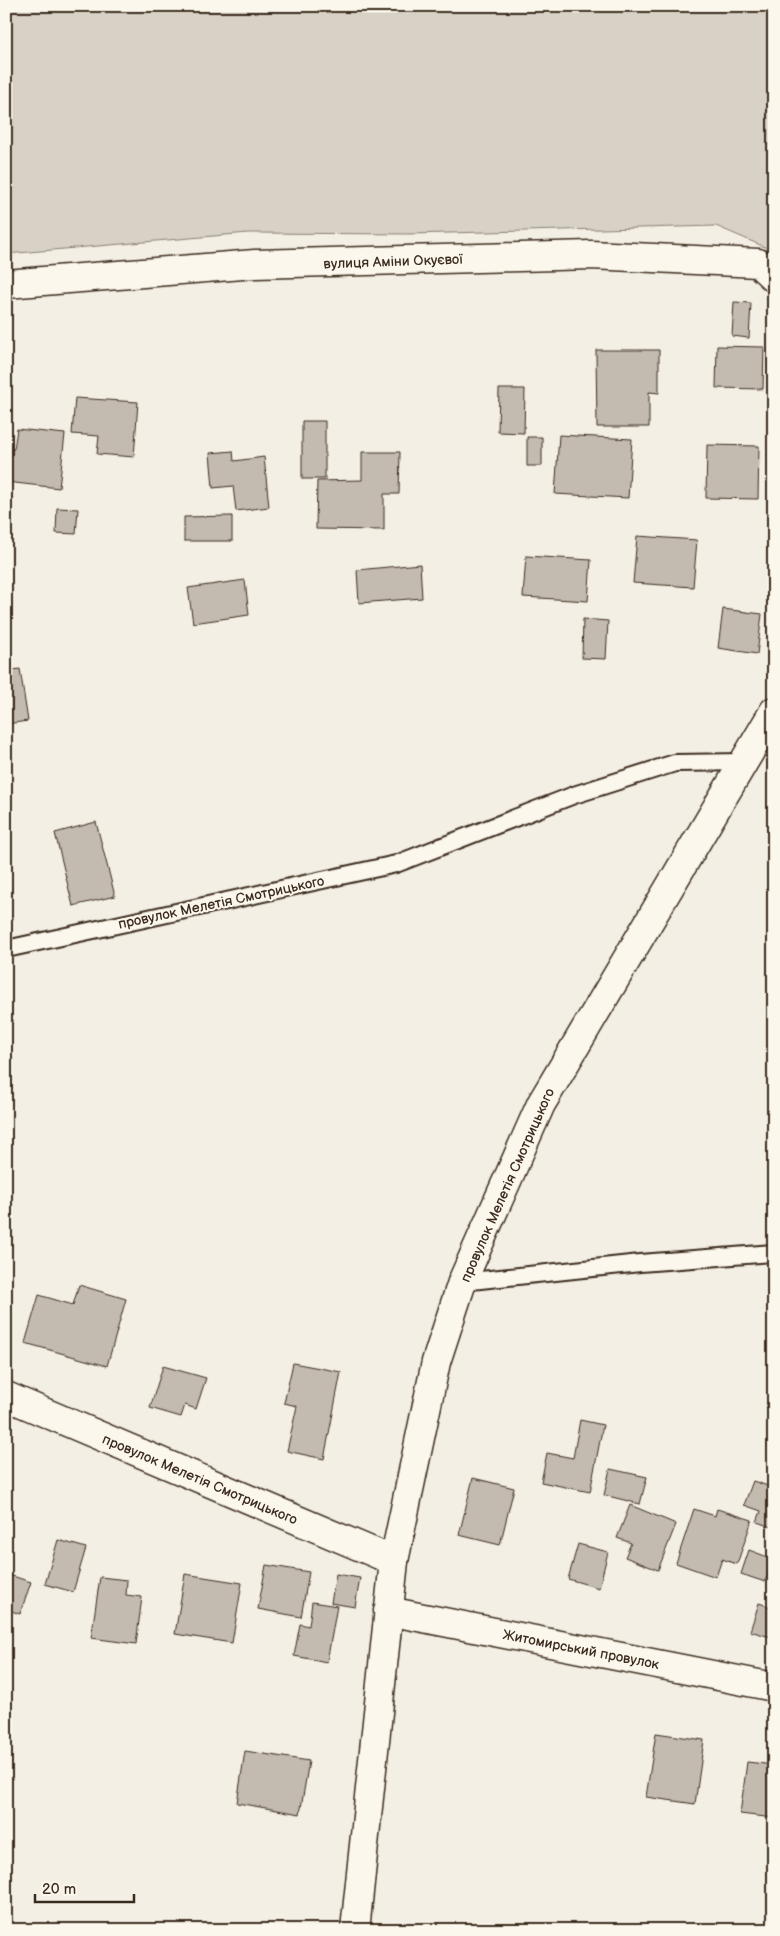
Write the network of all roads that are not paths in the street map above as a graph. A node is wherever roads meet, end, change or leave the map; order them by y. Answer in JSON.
{"nodes":[{"id":1,"x":774,"y":278,"type":"edge"},
{"id":2,"x":6,"y":284,"type":"edge"},
{"id":3,"x":774,"y":711,"type":"edge"},
{"id":4,"x":744,"y":762,"type":"junction"},
{"id":5,"x":11,"y":948,"type":"dead end"},
{"id":6,"x":774,"y":1253,"type":"edge"},
{"id":7,"x":462,"y":1282,"type":"junction"},
{"id":8,"x":6,"y":1396,"type":"edge"},
{"id":9,"x":394,"y":1561,"type":"junction"},
{"id":10,"x":388,"y":1611,"type":"junction"},
{"id":11,"x":774,"y":1687,"type":"edge"},
{"id":12,"x":355,"y":1930,"type":"edge"}],
"edges":[{"from":1,"to":2,"type":"street","name":"вулиця Аміни Окуєвої"},
{"from":3,"to":4,"type":"street","name":"провулок Мелетія Смотрицького"},
{"from":4,"to":5,"type":"lane","name":"провулок Мелетія Смотрицького"},
{"from":4,"to":7,"type":"street","name":"провулок Мелетія Смотрицького"},
{"from":6,"to":7,"type":"lane"},
{"from":7,"to":9,"type":"street","name":"провулок Мелетія Смотрицького"},
{"from":8,"to":9,"type":"street","name":"провулок Мелетія Смотрицького"},
{"from":9,"to":10,"type":"street","name":"провулок Мелетія Смотрицького"},
{"from":10,"to":11,"type":"street","name":"Житомирський провулок"},
{"from":10,"to":12,"type":"street","name":"провулок Мелетія Смотрицького"}]}
